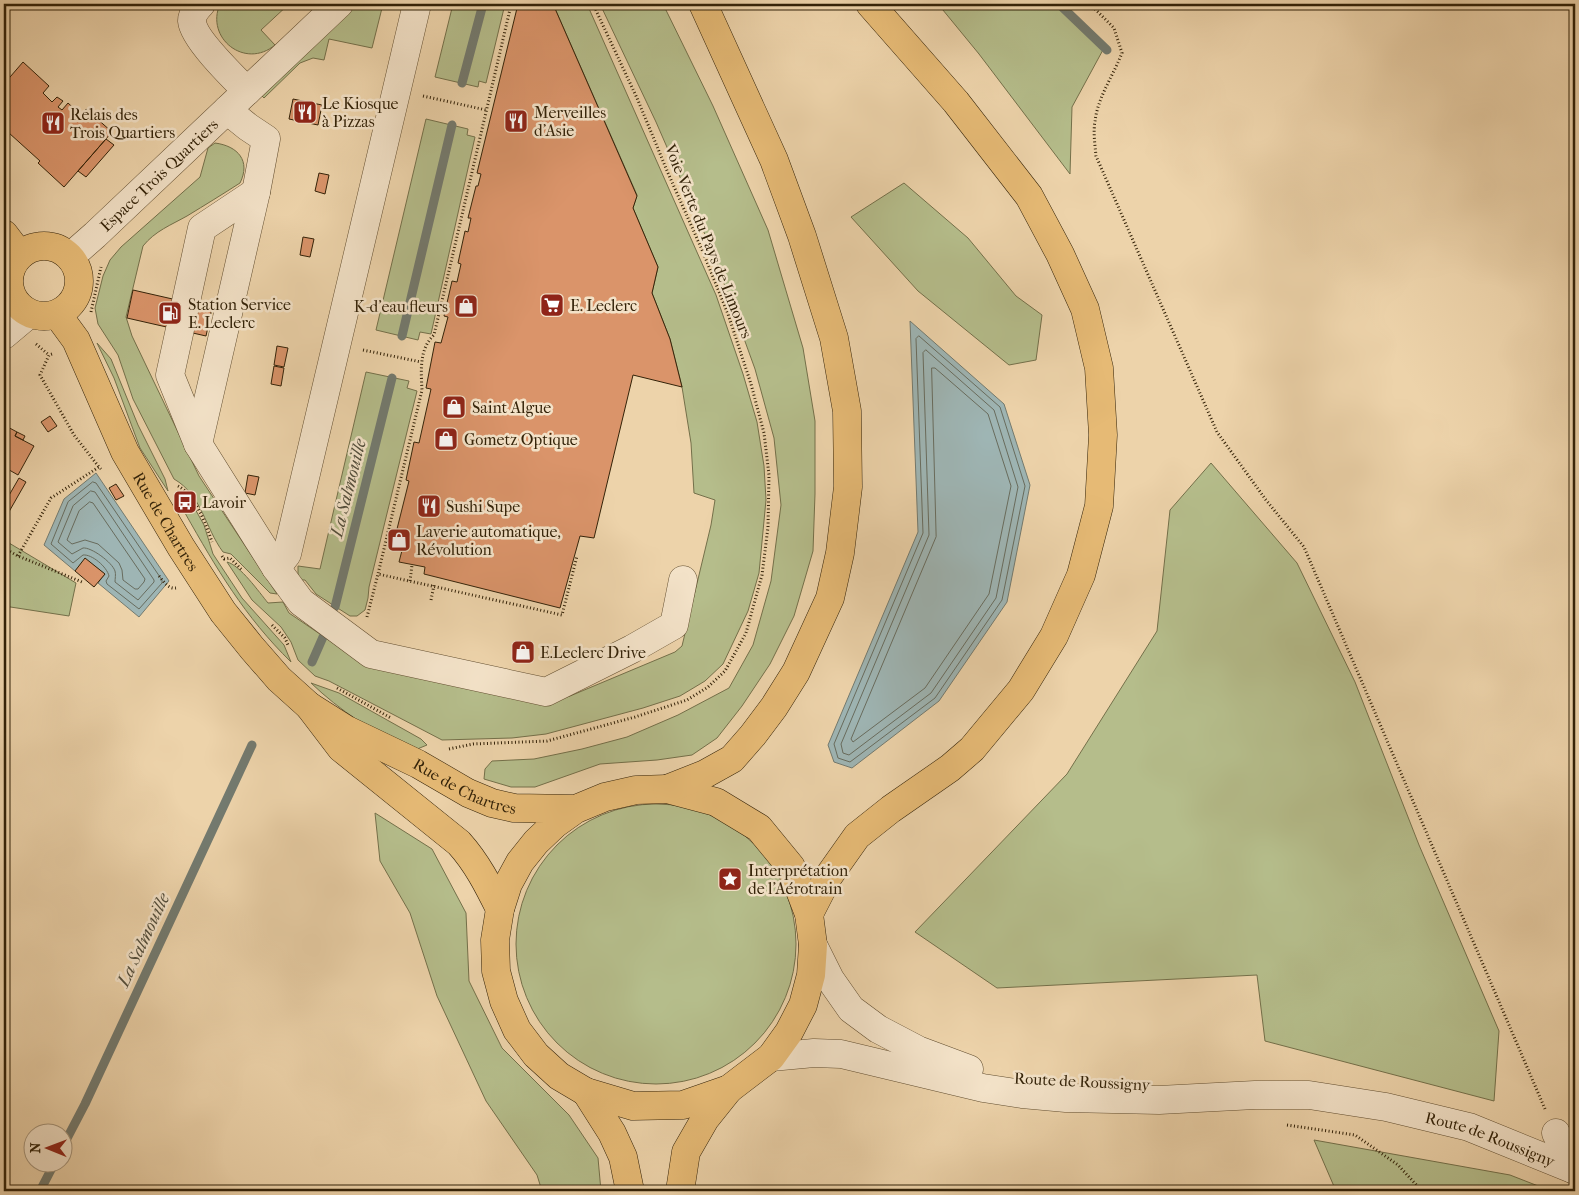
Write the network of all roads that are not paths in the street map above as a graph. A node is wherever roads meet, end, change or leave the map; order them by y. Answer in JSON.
{"nodes":[{"id":1,"x":201,"y":4,"type":"edge"},
{"id":2,"x":339,"y":4,"type":"edge"},
{"id":3,"x":417,"y":4,"type":"edge"},
{"id":4,"x":703,"y":4,"type":"edge"},
{"id":5,"x":870,"y":4,"type":"edge"},
{"id":6,"x":247,"y":91,"type":"junction"},
{"id":7,"x":227,"y":110,"type":"junction"},
{"id":8,"x":256,"y":192,"type":"junction"},
{"id":9,"x":70,"y":257,"type":"junction"},
{"id":10,"x":9,"y":262,"type":"edge"},
{"id":11,"x":29,"y":314,"type":"junction"},
{"id":12,"x":57,"y":314,"type":"junction"},
{"id":13,"x":4,"y":335,"type":"edge"},
{"id":14,"x":198,"y":444,"type":"junction"},
{"id":15,"x":276,"y":568,"type":"junction"},
{"id":16,"x":683,"y":580,"type":"dead end"},
{"id":17,"x":309,"y":706,"type":"junction"},
{"id":18,"x":667,"y":790,"type":"junction"},
{"id":19,"x":576,"y":809,"type":"junction"},
{"id":20,"x":500,"y":909,"type":"junction"},
{"id":21,"x":810,"y":914,"type":"junction"},
{"id":22,"x":813,"y":945,"type":"junction"},
{"id":23,"x":770,"y":1057,"type":"junction"},
{"id":24,"x":729,"y":1089,"type":"junction"},
{"id":25,"x":586,"y":1092,"type":"junction"},
{"id":26,"x":1255,"y":1095,"type":"junction"},
{"id":27,"x":1556,"y":1132,"type":"road end"},
{"id":28,"x":1574,"y":1170,"type":"edge"},
{"id":29,"x":630,"y":1191,"type":"edge"},
{"id":30,"x":680,"y":1191,"type":"edge"}],
"edges":[{"from":1,"to":6,"type":"street"},
{"from":2,"to":6,"type":"street","name":"Espace Trois Quartiers"},
{"from":3,"to":15,"type":"street"},
{"from":4,"to":18,"type":"main road"},
{"from":5,"to":21,"type":"main road"},
{"from":6,"to":7,"type":"street","name":"Espace Trois Quartiers"},
{"from":7,"to":8,"type":"street"},
{"from":7,"to":9,"type":"street","name":"Espace Trois Quartiers"},
{"from":8,"to":14,"type":"street"},
{"from":8,"to":14,"type":"street"},
{"from":9,"to":10,"type":"main road"},
{"from":9,"to":12,"type":"main road"},
{"from":10,"to":11,"type":"main road"},
{"from":11,"to":12,"type":"main road"},
{"from":11,"to":13,"type":"street"},
{"from":12,"to":17,"type":"main road","name":"Rue de Chartres"},
{"from":14,"to":15,"type":"street"},
{"from":15,"to":16,"type":"street"},
{"from":17,"to":19,"type":"main road","name":"Rue de Chartres"},
{"from":17,"to":20,"type":"main road","name":"Rue de Chartres"},
{"from":18,"to":19,"type":"main road"},
{"from":18,"to":21,"type":"main road"},
{"from":19,"to":20,"type":"main road"},
{"from":20,"to":25,"type":"main road"},
{"from":21,"to":22,"type":"main road"},
{"from":22,"to":23,"type":"main road"},
{"from":22,"to":26,"type":"street","name":"Route de Roussigny"},
{"from":23,"to":24,"type":"main road"},
{"from":23,"to":26,"type":"street","name":"Route de Roussigny"},
{"from":24,"to":25,"type":"main road"},
{"from":24,"to":30,"type":"main road"},
{"from":25,"to":29,"type":"main road"},
{"from":26,"to":28,"type":"street","name":"Route de Roussigny"},
{"from":27,"to":28,"type":"street"}]}
